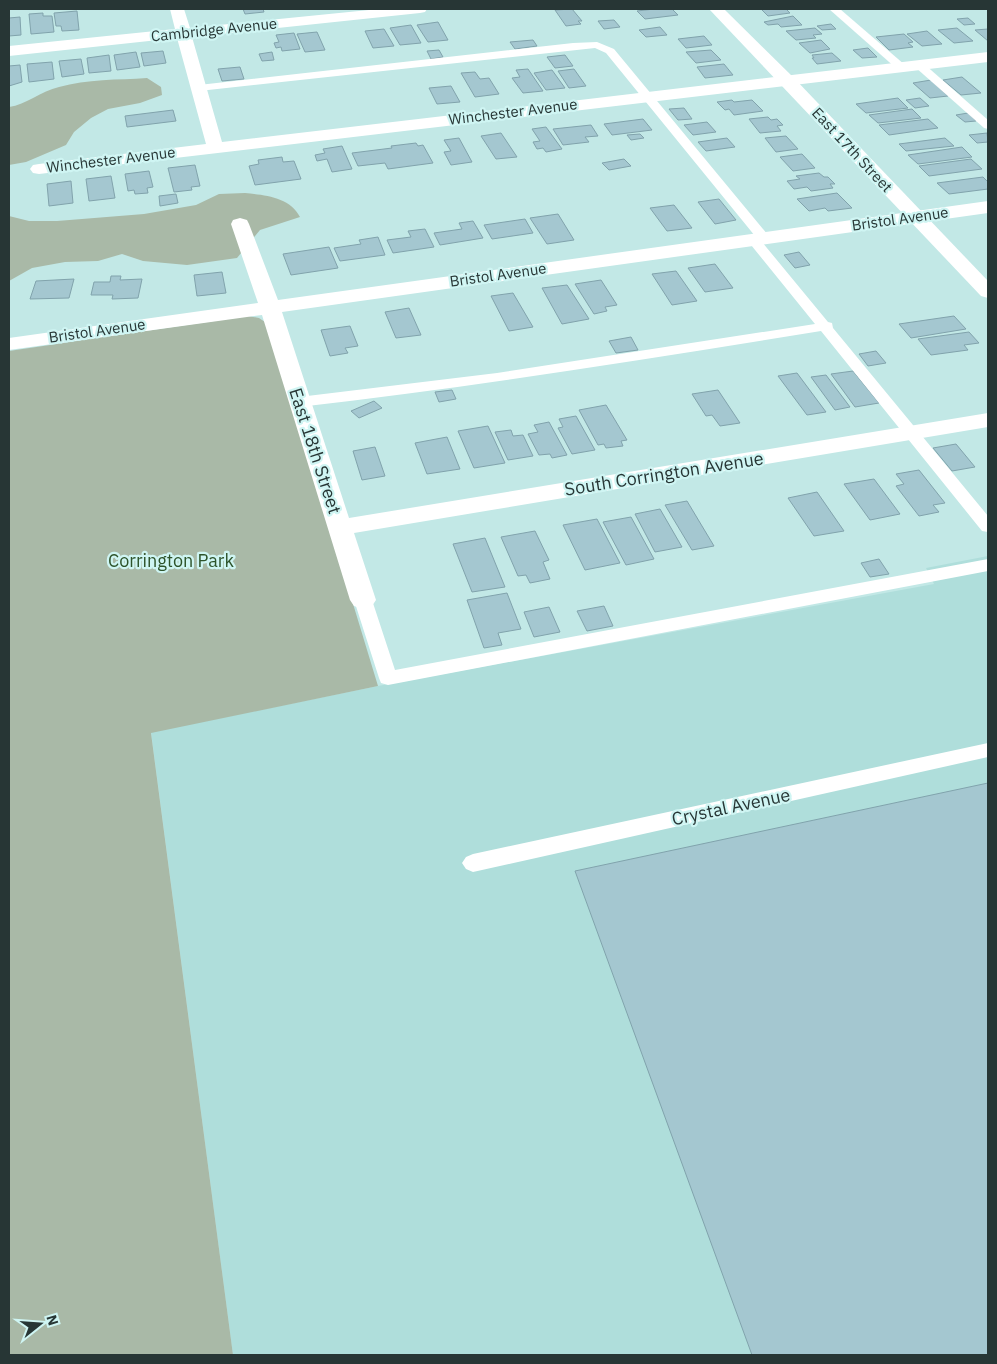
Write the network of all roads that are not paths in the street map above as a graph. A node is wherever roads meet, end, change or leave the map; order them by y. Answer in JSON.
{"nodes":[{"id":1,"x":177,"y":9,"type":"edge"},
{"id":2,"x":420,"y":9,"type":"edge"},
{"id":3,"x":716,"y":9,"type":"edge"},
{"id":4,"x":834,"y":9,"type":"edge"},
{"id":5,"x":184,"y":33,"type":"junction"},
{"id":6,"x":9,"y":50,"type":"edge"},
{"id":7,"x":988,"y":57,"type":"edge"},
{"id":8,"x":919,"y":65,"type":"junction"},
{"id":9,"x":901,"y":67,"type":"junction"},
{"id":10,"x":788,"y":81,"type":"junction"},
{"id":11,"x":199,"y":88,"type":"junction"},
{"id":12,"x":649,"y":96,"type":"junction"},
{"id":13,"x":988,"y":126,"type":"edge"},
{"id":14,"x":215,"y":148,"type":"junction"},
{"id":15,"x":39,"y":169,"type":"dead end"},
{"id":16,"x":988,"y":207,"type":"edge"},
{"id":17,"x":915,"y":217,"type":"junction"},
{"id":18,"x":240,"y":224,"type":"dead end"},
{"id":19,"x":758,"y":239,"type":"junction"},
{"id":20,"x":988,"y":292,"type":"edge"},
{"id":21,"x":270,"y":307,"type":"junction"},
{"id":22,"x":827,"y":326,"type":"junction"},
{"id":23,"x":9,"y":344,"type":"edge"},
{"id":24,"x":299,"y":402,"type":"junction"},
{"id":25,"x":988,"y":420,"type":"edge"},
{"id":26,"x":912,"y":433,"type":"junction"},
{"id":27,"x":340,"y":527,"type":"junction"},
{"id":28,"x":988,"y":527,"type":"edge"},
{"id":29,"x":988,"y":565,"type":"edge"},
{"id":30,"x":363,"y":600,"type":"joint"},
{"id":31,"x":988,"y":750,"type":"edge"},
{"id":32,"x":473,"y":863,"type":"dead end"}],
"edges":[{"from":1,"to":5,"type":"street"},
{"from":2,"to":5,"type":"street","name":"Cambridge Avenue"},
{"from":3,"to":10,"type":"street","name":"East 17th Street"},
{"from":4,"to":9,"type":"lane"},
{"from":5,"to":6,"type":"street","name":"Cambridge Avenue"},
{"from":5,"to":11,"type":"street"},
{"from":7,"to":8,"type":"street","name":"Winchester Avenue"},
{"from":8,"to":9,"type":"street","name":"Winchester Avenue"},
{"from":8,"to":13,"type":"lane"},
{"from":9,"to":10,"type":"street","name":"Winchester Avenue"},
{"from":10,"to":12,"type":"street","name":"Winchester Avenue"},
{"from":10,"to":17,"type":"street","name":"East 17th Street"},
{"from":11,"to":12,"type":"lane"},
{"from":11,"to":14,"type":"street"},
{"from":12,"to":14,"type":"street","name":"Winchester Avenue"},
{"from":12,"to":19,"type":"lane"},
{"from":14,"to":15,"type":"street","name":"Winchester Avenue"},
{"from":16,"to":17,"type":"street","name":"Bristol Avenue"},
{"from":17,"to":19,"type":"street","name":"Bristol Avenue"},
{"from":17,"to":20,"type":"street","name":"East 17th Street"},
{"from":18,"to":21,"type":"street","name":"East 18th Street"},
{"from":19,"to":21,"type":"street","name":"Bristol Avenue"},
{"from":19,"to":22,"type":"lane"},
{"from":21,"to":23,"type":"street","name":"Bristol Avenue"},
{"from":21,"to":24,"type":"street","name":"East 18th Street"},
{"from":22,"to":24,"type":"lane"},
{"from":22,"to":26,"type":"lane"},
{"from":24,"to":27,"type":"street","name":"East 18th Street"},
{"from":25,"to":26,"type":"street","name":"South Corrington Avenue"},
{"from":26,"to":27,"type":"street","name":"South Corrington Avenue"},
{"from":26,"to":28,"type":"lane"},
{"from":27,"to":30,"type":"street","name":"East 18th Street"},
{"from":29,"to":30,"type":"lane","name":"East 18th Street"},
{"from":31,"to":32,"type":"lane","name":"Crystal Avenue"}]}
